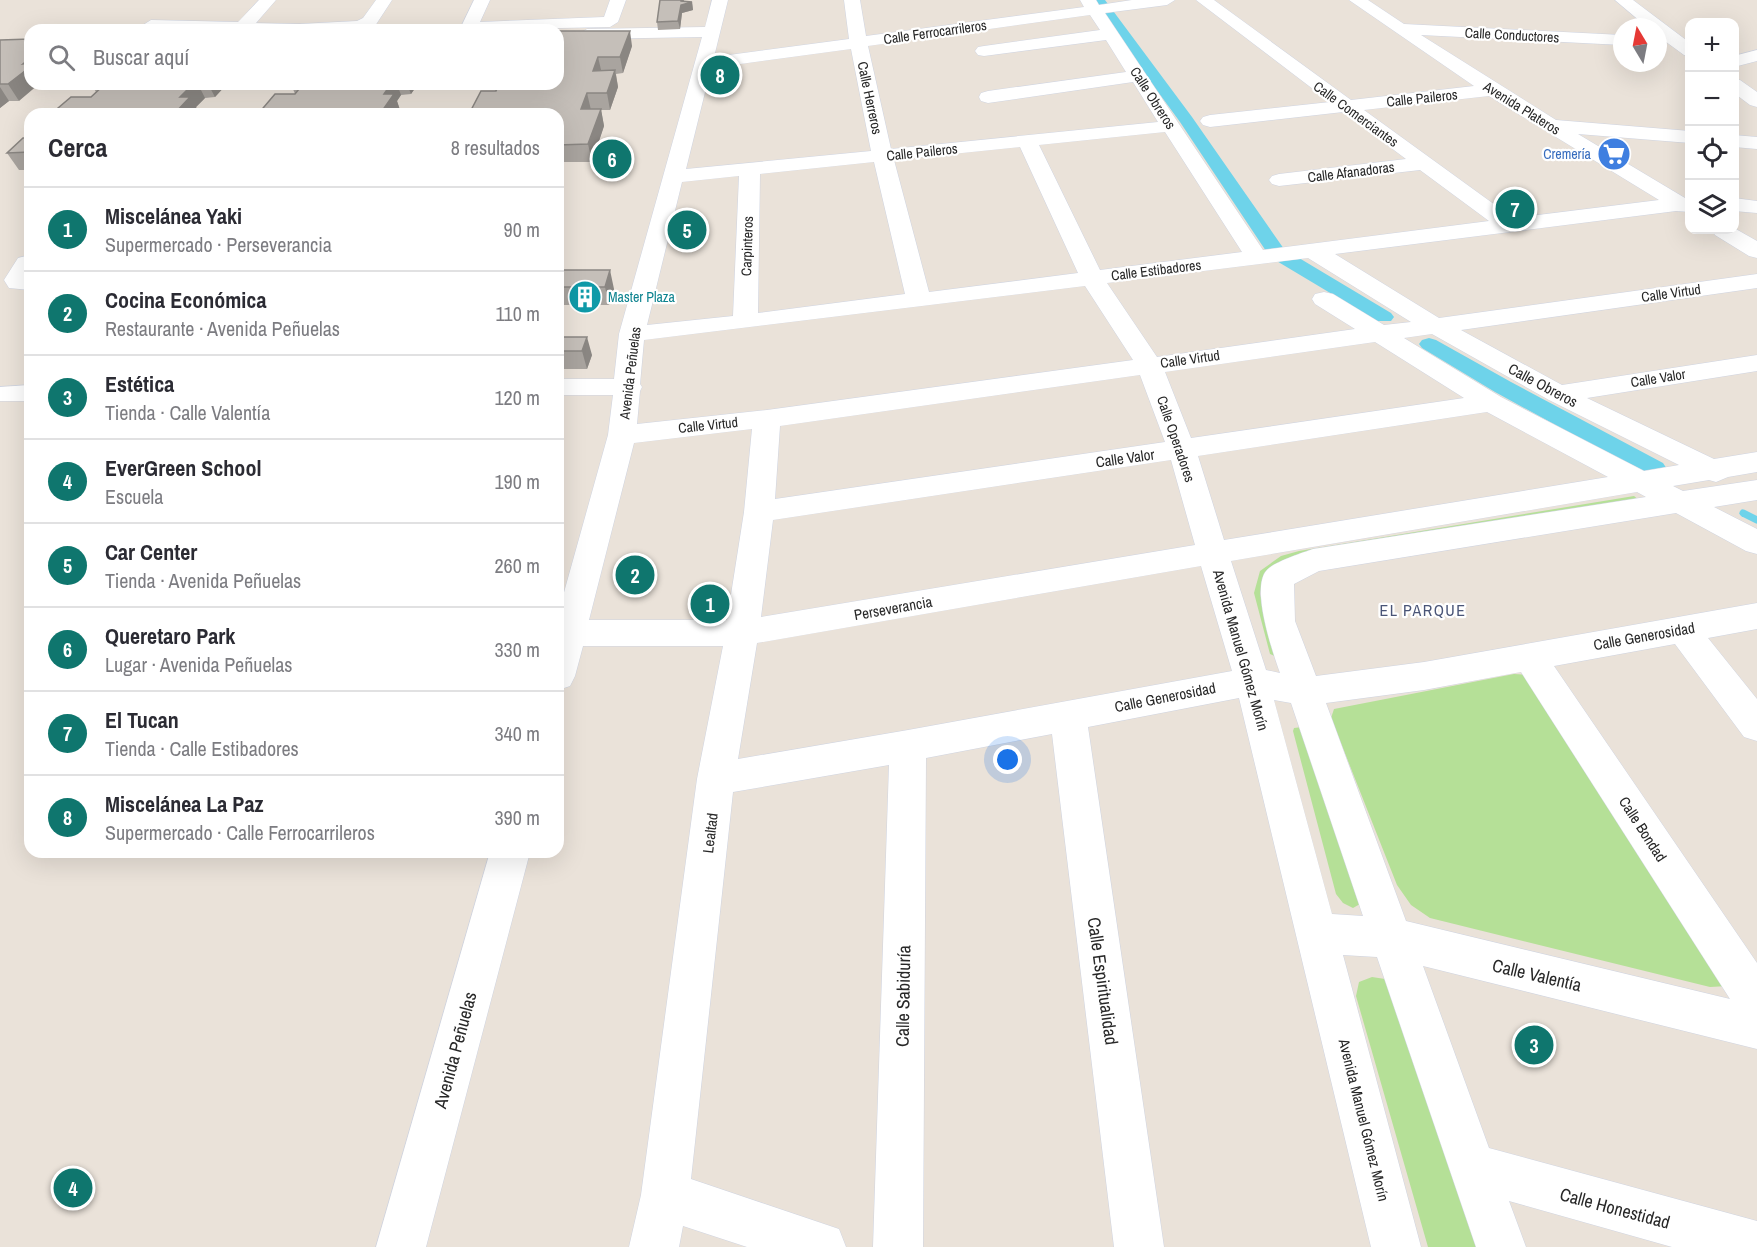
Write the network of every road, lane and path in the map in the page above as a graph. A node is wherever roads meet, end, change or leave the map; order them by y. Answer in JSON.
{"nodes":[{"id":1,"x":268,"y":0,"type":"edge"},
{"id":2,"x":384,"y":0,"type":"edge"},
{"id":3,"x":482,"y":0,"type":"edge"},
{"id":4,"x":618,"y":0,"type":"edge"},
{"id":5,"x":720,"y":0,"type":"edge"},
{"id":6,"x":852,"y":0,"type":"edge"},
{"id":7,"x":1167,"y":0,"type":"edge"},
{"id":8,"x":1204,"y":0,"type":"edge"},
{"id":9,"x":1357,"y":0,"type":"edge"},
{"id":10,"x":1623,"y":0,"type":"edge"},
{"id":11,"x":1101,"y":7,"type":"edge"},
{"id":12,"x":1645,"y":18,"type":"edge"},
{"id":13,"x":253,"y":24,"type":"edge"},
{"id":14,"x":366,"y":24,"type":"edge"},
{"id":15,"x":470,"y":24,"type":"edge"},
{"id":16,"x":564,"y":27,"type":"edge"},
{"id":17,"x":564,"y":29,"type":"edge"},
{"id":18,"x":1403,"y":29,"type":"junction"},
{"id":19,"x":712,"y":32,"type":"junction"},
{"id":20,"x":1111,"y":34,"type":"junction"},
{"id":21,"x":1667,"y":35,"type":"edge"},
{"id":22,"x":1613,"y":40,"type":"edge"},
{"id":23,"x":857,"y":42,"type":"junction"},
{"id":24,"x":1667,"y":44,"type":"edge"},
{"id":25,"x":1683,"y":47,"type":"edge"},
{"id":26,"x":984,"y":51,"type":"dead end"},
{"id":27,"x":1757,"y":55,"type":"edge"},
{"id":28,"x":1739,"y":60,"type":"edge"},
{"id":29,"x":703,"y":64,"type":"junction"},
{"id":30,"x":1138,"y":76,"type":"junction"},
{"id":31,"x":1739,"y":88,"type":"edge"},
{"id":32,"x":1492,"y":90,"type":"junction"},
{"id":33,"x":988,"y":97,"type":"dead end"},
{"id":34,"x":1757,"y":101,"type":"edge"},
{"id":35,"x":1345,"y":106,"type":"junction"},
{"id":36,"x":1210,"y":121,"type":"dead end"},
{"id":37,"x":1171,"y":126,"type":"junction"},
{"id":38,"x":1551,"y":126,"type":"junction"},
{"id":39,"x":1685,"y":137,"type":"edge"},
{"id":40,"x":1027,"y":141,"type":"junction"},
{"id":41,"x":1739,"y":141,"type":"edge"},
{"id":42,"x":1757,"y":143,"type":"edge"},
{"id":43,"x":882,"y":156,"type":"junction"},
{"id":44,"x":1423,"y":163,"type":"junction"},
{"id":45,"x":750,"y":169,"type":"junction"},
{"id":46,"x":673,"y":177,"type":"junction"},
{"id":47,"x":1279,"y":180,"type":"dead end"},
{"id":48,"x":1680,"y":202,"type":"edge"},
{"id":49,"x":1739,"y":205,"type":"edge"},
{"id":50,"x":1757,"y":207,"type":"edge"},
{"id":51,"x":1509,"y":226,"type":"junction"},
{"id":52,"x":1730,"y":234,"type":"edge"},
{"id":53,"x":1313,"y":251,"type":"junction"},
{"id":54,"x":1757,"y":251,"type":"edge"},
{"id":55,"x":1260,"y":257,"type":"junction"},
{"id":56,"x":0,"y":263,"type":"edge"},
{"id":57,"x":24,"y":269,"type":"edge"},
{"id":58,"x":1092,"y":278,"type":"junction"},
{"id":59,"x":1757,"y":281,"type":"edge"},
{"id":60,"x":1324,"y":299,"type":"dead end"},
{"id":61,"x":919,"y":301,"type":"junction"},
{"id":62,"x":745,"y":322,"type":"junction"},
{"id":63,"x":1434,"y":325,"type":"junction"},
{"id":64,"x":1376,"y":333,"type":"junction"},
{"id":65,"x":632,"y":334,"type":"junction"},
{"id":66,"x":1757,"y":363,"type":"edge"},
{"id":67,"x":1149,"y":364,"type":"junction"},
{"id":68,"x":564,"y":387,"type":"edge"},
{"id":69,"x":629,"y":387,"type":"junction"},
{"id":70,"x":1558,"y":394,"type":"junction"},
{"id":71,"x":1491,"y":403,"type":"junction"},
{"id":72,"x":767,"y":419,"type":"junction"},
{"id":73,"x":622,"y":435,"type":"junction"},
{"id":74,"x":1182,"y":450,"type":"junction"},
{"id":75,"x":1757,"y":462,"type":"edge"},
{"id":76,"x":1711,"y":469,"type":"junction"},
{"id":77,"x":1639,"y":481,"type":"junction"},
{"id":78,"x":1755,"y":491,"type":"edge"},
{"id":79,"x":1679,"y":502,"type":"junction"},
{"id":80,"x":759,"y":512,"type":"junction"},
{"id":81,"x":1757,"y":543,"type":"edge"},
{"id":82,"x":1213,"y":553,"type":"junction"},
{"id":83,"x":1757,"y":616,"type":"edge"},
{"id":84,"x":1682,"y":629,"type":"junction"},
{"id":85,"x":570,"y":633,"type":"junction"},
{"id":86,"x":742,"y":633,"type":"junction"},
{"id":87,"x":564,"y":654,"type":"edge"},
{"id":88,"x":1529,"y":657,"type":"junction"},
{"id":89,"x":1252,"y":681,"type":"junction"},
{"id":90,"x":1305,"y":692,"type":"junction"},
{"id":91,"x":1068,"y":715,"type":"junction"},
{"id":92,"x":1757,"y":726,"type":"edge"},
{"id":93,"x":908,"y":746,"type":"junction"},
{"id":94,"x":716,"y":779,"type":"junction"},
{"id":95,"x":508,"y":858,"type":"edge"},
{"id":96,"x":1317,"y":933,"type":"junction"},
{"id":97,"x":1392,"y":938,"type":"junction"},
{"id":98,"x":1757,"y":1001,"type":"edge"},
{"id":99,"x":1757,"y":1027,"type":"edge"},
{"id":100,"x":1473,"y":1167,"type":"junction"},
{"id":101,"x":664,"y":1195,"type":"junction"},
{"id":102,"x":1757,"y":1246,"type":"edge"},
{"id":103,"x":401,"y":1247,"type":"edge"},
{"id":104,"x":654,"y":1247,"type":"edge"},
{"id":105,"x":820,"y":1247,"type":"edge"},
{"id":106,"x":898,"y":1247,"type":"edge"},
{"id":107,"x":1139,"y":1247,"type":"edge"},
{"id":108,"x":1396,"y":1247,"type":"edge"},
{"id":109,"x":1502,"y":1247,"type":"edge"}],
"edges":[{"from":1,"to":13,"type":"street"},
{"from":2,"to":14,"type":"street"},
{"from":3,"to":15,"type":"street"},
{"from":4,"to":16,"type":"street"},
{"from":5,"to":19,"type":"street","name":"Avenida Peñuelas"},
{"from":6,"to":23,"type":"street","name":"Calle Herreros"},
{"from":7,"to":11,"type":"street","name":"Calle Ferrocarrileros"},
{"from":8,"to":35,"type":"street","name":"Calle Comerciantes"},
{"from":9,"to":18,"type":"street","name":"Avenida Plateros"},
{"from":10,"to":12,"type":"street"},
{"from":11,"to":20,"type":"street","name":"Calle Obreros"},
{"from":11,"to":23,"type":"street","name":"Calle Ferrocarrileros"},
{"from":17,"to":19,"type":"street"},
{"from":18,"to":22,"type":"street","name":"Calle Conductores"},
{"from":18,"to":32,"type":"street","name":"Avenida Plateros"},
{"from":19,"to":29,"type":"street","name":"Avenida Peñuelas"},
{"from":20,"to":26,"type":"street"},
{"from":20,"to":30,"type":"street","name":"Calle Obreros"},
{"from":21,"to":25,"type":"street"},
{"from":23,"to":29,"type":"street","name":"Calle Ferrocarrileros"},
{"from":23,"to":43,"type":"street","name":"Calle Herreros"},
{"from":24,"to":25,"type":"street"},
{"from":27,"to":28,"type":"street"},
{"from":29,"to":46,"type":"street","name":"Avenida Peñuelas"},
{"from":30,"to":33,"type":"street"},
{"from":30,"to":37,"type":"street","name":"Calle Obreros"},
{"from":31,"to":34,"type":"street"},
{"from":32,"to":35,"type":"street","name":"Calle Paileros"},
{"from":32,"to":38,"type":"street","name":"Avenida Plateros"},
{"from":35,"to":36,"type":"street","name":"Calle Paileros"},
{"from":35,"to":44,"type":"street","name":"Calle Comerciantes"},
{"from":37,"to":40,"type":"street","name":"Calle Paileros"},
{"from":37,"to":55,"type":"street","name":"Calle Obreros"},
{"from":38,"to":39,"type":"street"},
{"from":38,"to":48,"type":"street","name":"Avenida Plateros"},
{"from":40,"to":43,"type":"street","name":"Calle Paileros"},
{"from":40,"to":58,"type":"street","name":"Calle Operadores"},
{"from":41,"to":42,"type":"street"},
{"from":43,"to":45,"type":"street","name":"Calle Paileros"},
{"from":43,"to":61,"type":"street","name":"Calle Herreros"},
{"from":44,"to":47,"type":"street","name":"Calle Afanadoras"},
{"from":44,"to":51,"type":"street","name":"Calle Comerciantes"},
{"from":45,"to":46,"type":"street","name":"Calle Paileros"},
{"from":45,"to":62,"type":"street","name":"Carpinteros"},
{"from":46,"to":65,"type":"street","name":"Avenida Peñuelas"},
{"from":48,"to":51,"type":"street","name":"Calle Estibadores"},
{"from":49,"to":50,"type":"street"},
{"from":51,"to":53,"type":"street","name":"Calle Estibadores"},
{"from":52,"to":54,"type":"street"},
{"from":53,"to":55,"type":"street","name":"Calle Estibadores"},
{"from":53,"to":63,"type":"street","name":"Calle Obreros"},
{"from":55,"to":58,"type":"street","name":"Calle Estibadores"},
{"from":56,"to":57,"type":"street"},
{"from":58,"to":61,"type":"street","name":"Calle Estibadores"},
{"from":58,"to":67,"type":"street","name":"Calle Operadores"},
{"from":59,"to":63,"type":"street","name":"Calle Virtud"},
{"from":60,"to":64,"type":"street"},
{"from":61,"to":62,"type":"street","name":"Calle Estibadores"},
{"from":62,"to":65,"type":"street","name":"Calle Estibadores"},
{"from":63,"to":64,"type":"street","name":"Calle Virtud"},
{"from":63,"to":70,"type":"street","name":"Calle Obreros"},
{"from":64,"to":67,"type":"street","name":"Calle Virtud"},
{"from":64,"to":71,"type":"street"},
{"from":65,"to":69,"type":"street","name":"Avenida Peñuelas"},
{"from":66,"to":70,"type":"street","name":"Calle Valor"},
{"from":67,"to":72,"type":"street","name":"Calle Virtud"},
{"from":67,"to":74,"type":"street","name":"Calle Operadores"},
{"from":68,"to":69,"type":"street"},
{"from":69,"to":73,"type":"street","name":"Avenida Peñuelas"},
{"from":70,"to":76,"type":"street","name":"Calle Obreros"},
{"from":71,"to":74,"type":"street","name":"Calle Valor"},
{"from":71,"to":77,"type":"street"},
{"from":72,"to":73,"type":"street","name":"Calle Virtud"},
{"from":72,"to":80,"type":"street","name":"Lealtad"},
{"from":73,"to":85,"type":"street","name":"Avenida Peñuelas"},
{"from":74,"to":80,"type":"street","name":"Calle Valor"},
{"from":74,"to":82,"type":"street","name":"Calle Operadores"},
{"from":75,"to":76,"type":"street","name":"Avenida Manuel Gómez Morín"},
{"from":76,"to":77,"type":"street","name":"Avenida Manuel Gómez Morín"},
{"from":76,"to":78,"type":"street","name":"Calle Obreros"},
{"from":77,"to":79,"type":"street"},
{"from":77,"to":82,"type":"street","name":"Avenida Manuel Gómez Morín"},
{"from":78,"to":79,"type":"street"},
{"from":79,"to":81,"type":"street"},
{"from":79,"to":90,"type":"street"},
{"from":80,"to":86,"type":"street","name":"Lealtad"},
{"from":82,"to":86,"type":"street","name":"Perseverancia"},
{"from":82,"to":89,"type":"street","name":"Avenida Manuel Gómez Morín"},
{"from":83,"to":84,"type":"street","name":"Calle Generosidad"},
{"from":84,"to":88,"type":"street","name":"Calle Generosidad"},
{"from":84,"to":92,"type":"street"},
{"from":85,"to":86,"type":"street","name":"Perseverancia"},
{"from":85,"to":87,"type":"street","name":"Avenida Peñuelas"},
{"from":86,"to":94,"type":"street","name":"Lealtad"},
{"from":88,"to":90,"type":"street","name":"Calle Generosidad"},
{"from":88,"to":98,"type":"street","name":"Calle Bondad"},
{"from":89,"to":90,"type":"street","name":"Calle Generosidad"},
{"from":89,"to":91,"type":"street","name":"Calle Generosidad"},
{"from":89,"to":96,"type":"street","name":"Avenida Manuel Gómez Morín"},
{"from":90,"to":97,"type":"street"},
{"from":91,"to":93,"type":"street","name":"Calle Generosidad"},
{"from":91,"to":107,"type":"street","name":"Calle Espiritualidad"},
{"from":93,"to":94,"type":"street","name":"Calle Generosidad"},
{"from":93,"to":106,"type":"street","name":"Calle Sabiduría"},
{"from":94,"to":101,"type":"street","name":"Lealtad"},
{"from":95,"to":103,"type":"street","name":"Avenida Peñuelas"},
{"from":96,"to":97,"type":"street","name":"Calle Valentía"},
{"from":96,"to":108,"type":"street","name":"Avenida Manuel Gómez Morín"},
{"from":97,"to":99,"type":"street","name":"Calle Valentía"},
{"from":97,"to":100,"type":"street"},
{"from":100,"to":102,"type":"street","name":"Calle Honestidad"},
{"from":100,"to":109,"type":"street"},
{"from":101,"to":104,"type":"street","name":"Lealtad"},
{"from":101,"to":105,"type":"street"}]}
